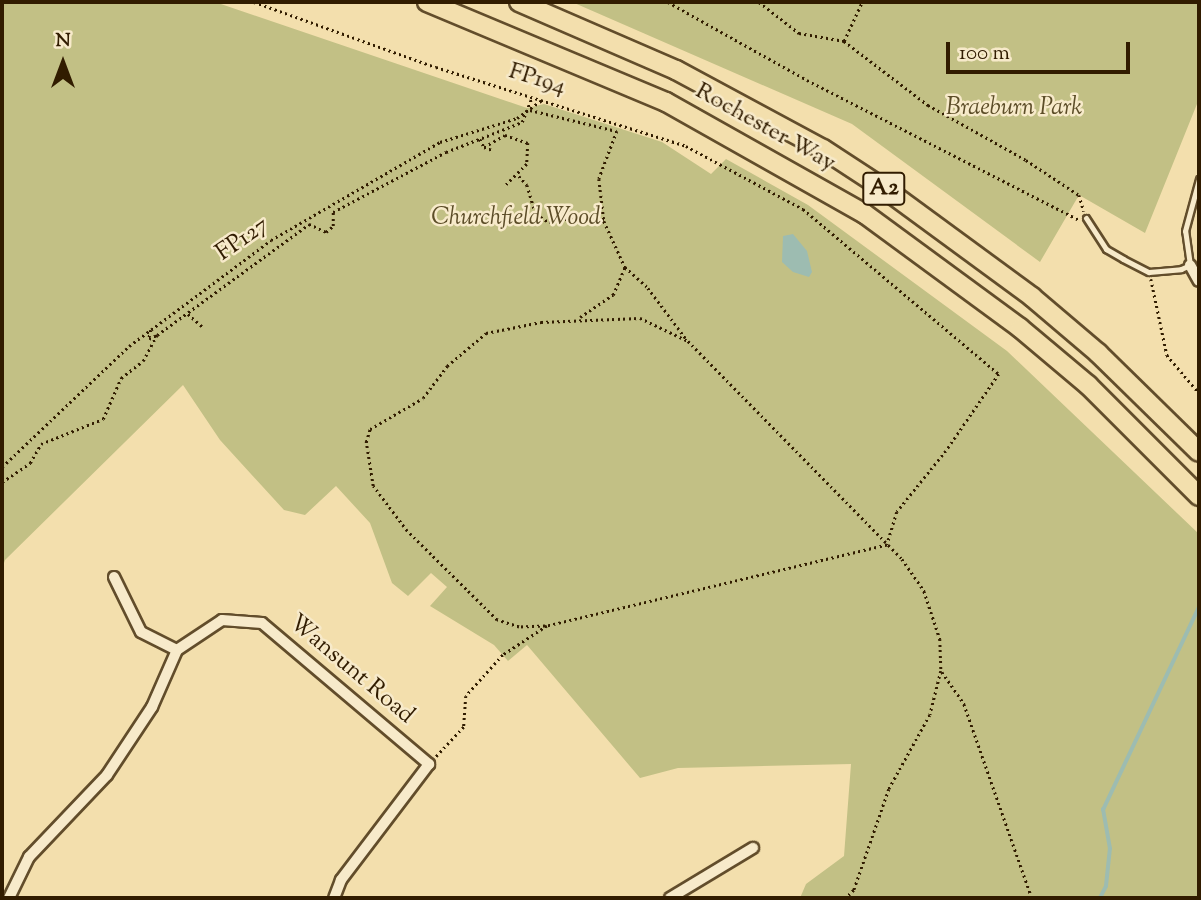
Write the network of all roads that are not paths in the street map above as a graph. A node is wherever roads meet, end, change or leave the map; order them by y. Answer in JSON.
{"nodes":[{"id":1,"x":427,"y":2,"type":"edge"},
{"id":2,"x":519,"y":2,"type":"edge"},
{"id":3,"x":1199,"y":178,"type":"edge"},
{"id":4,"x":1197,"y":194,"type":"edge"},
{"id":5,"x":1086,"y":218,"type":"road end"},
{"id":6,"x":1190,"y":265,"type":"junction"},
{"id":7,"x":1199,"y":281,"type":"edge"},
{"id":8,"x":1199,"y":452,"type":"edge"},
{"id":9,"x":1199,"y":496,"type":"edge"},
{"id":10,"x":114,"y":577,"type":"dead end"},
{"id":11,"x":177,"y":650,"type":"junction"},
{"id":12,"x":753,"y":848,"type":"dead end"},
{"id":13,"x":9,"y":898,"type":"edge"},
{"id":14,"x":334,"y":898,"type":"edge"},
{"id":15,"x":670,"y":898,"type":"edge"}],
"edges":[{"from":1,"to":9,"type":"highway","name":"Rochester Way","number":"A2"},
{"from":2,"to":8,"type":"highway","name":"Rochester Way","number":"A2"},
{"from":3,"to":4,"type":"lane"},
{"from":4,"to":6,"type":"lane"},
{"from":5,"to":6,"type":"lane"},
{"from":6,"to":7,"type":"street"},
{"from":10,"to":11,"type":"street"},
{"from":11,"to":13,"type":"street"},
{"from":11,"to":14,"type":"street","name":"Wansunt Road"},
{"from":12,"to":15,"type":"street"}]}
